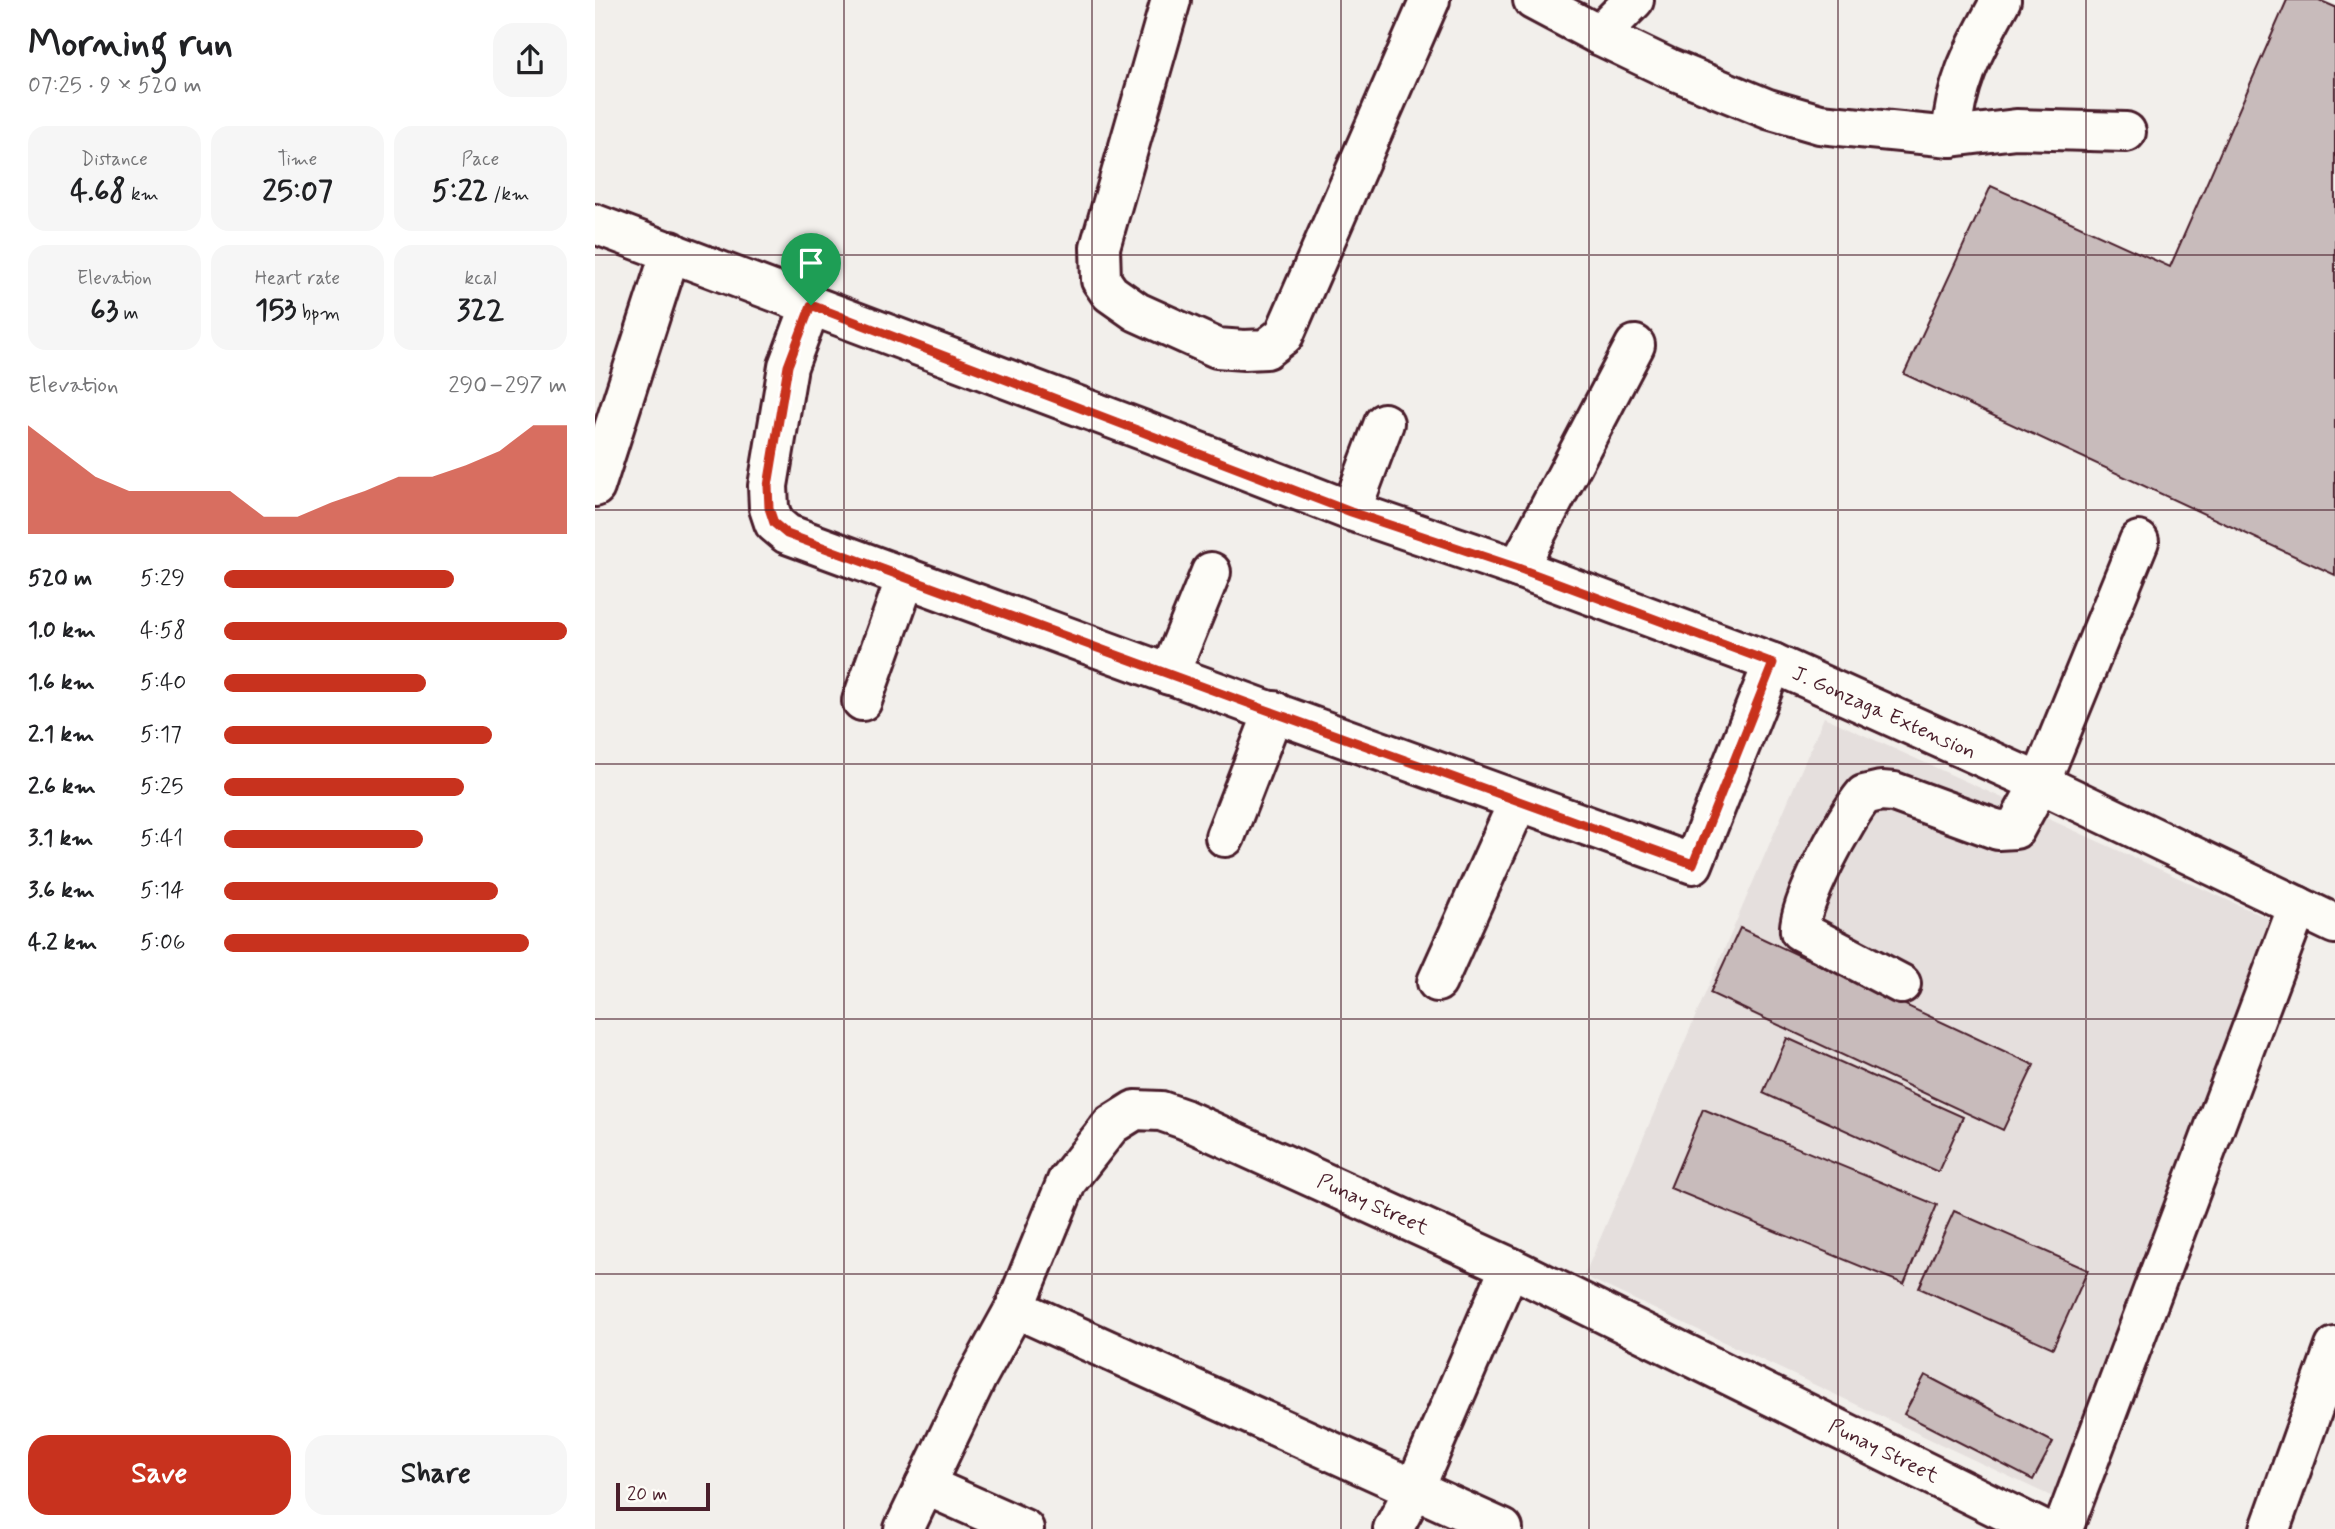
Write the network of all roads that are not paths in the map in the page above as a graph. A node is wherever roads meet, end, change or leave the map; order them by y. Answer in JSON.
{"nodes":[{"id":1,"x":1171,"y":0,"type":"edge"},
{"id":2,"x":1430,"y":0,"type":"edge"},
{"id":3,"x":1533,"y":0,"type":"edge"},
{"id":4,"x":1634,"y":0,"type":"edge"},
{"id":5,"x":2001,"y":0,"type":"edge"},
{"id":6,"x":1599,"y":35,"type":"junction"},
{"id":7,"x":2126,"y":132,"type":"dead end"},
{"id":8,"x":1951,"y":136,"type":"junction"},
{"id":9,"x":595,"y":224,"type":"edge"},
{"id":10,"x":671,"y":251,"type":"junction"},
{"id":11,"x":811,"y":305,"type":"junction"},
{"id":12,"x":1635,"y":345,"type":"dead end"},
{"id":13,"x":1384,"y":423,"type":"dead end"},
{"id":14,"x":595,"y":487,"type":"edge"},
{"id":15,"x":1351,"y":512,"type":"junction"},
{"id":16,"x":2139,"y":541,"type":"dead end"},
{"id":17,"x":1518,"y":568,"type":"junction"},
{"id":18,"x":1211,"y":572,"type":"dead end"},
{"id":19,"x":906,"y":577,"type":"junction"},
{"id":20,"x":1773,"y":663,"type":"junction"},
{"id":21,"x":1169,"y":675,"type":"junction"},
{"id":22,"x":862,"y":701,"type":"dead end"},
{"id":23,"x":1274,"y":711,"type":"junction"},
{"id":24,"x":2040,"y":783,"type":"junction"},
{"id":25,"x":1518,"y":802,"type":"junction"},
{"id":26,"x":1225,"y":837,"type":"dead end"},
{"id":27,"x":2298,"y":906,"type":"junction"},
{"id":28,"x":2335,"y":924,"type":"edge"},
{"id":29,"x":1437,"y":982,"type":"dead end"},
{"id":30,"x":1901,"y":984,"type":"dead end"},
{"id":31,"x":1510,"y":1267,"type":"junction"},
{"id":32,"x":1015,"y":1308,"type":"junction"},
{"id":33,"x":2335,"y":1347,"type":"edge"},
{"id":34,"x":925,"y":1485,"type":"junction"},
{"id":35,"x":1415,"y":1488,"type":"junction"},
{"id":36,"x":904,"y":1529,"type":"edge"},
{"id":37,"x":1024,"y":1529,"type":"edge"},
{"id":38,"x":1393,"y":1529,"type":"edge"},
{"id":39,"x":1503,"y":1529,"type":"edge"},
{"id":40,"x":2042,"y":1529,"type":"edge"},
{"id":41,"x":2063,"y":1529,"type":"edge"},
{"id":42,"x":2270,"y":1529,"type":"edge"}],
"edges":[{"from":1,"to":2,"type":"street"},
{"from":3,"to":6,"type":"street"},
{"from":4,"to":6,"type":"street"},
{"from":5,"to":8,"type":"street"},
{"from":6,"to":8,"type":"street"},
{"from":7,"to":8,"type":"street"},
{"from":9,"to":10,"type":"street","name":"J. Gonzaga Extension"},
{"from":10,"to":11,"type":"street","name":"J. Gonzaga Extension"},
{"from":10,"to":14,"type":"street"},
{"from":11,"to":15,"type":"street","name":"J. Gonzaga Extension"},
{"from":11,"to":19,"type":"street"},
{"from":12,"to":17,"type":"street"},
{"from":13,"to":15,"type":"street"},
{"from":15,"to":17,"type":"street","name":"J. Gonzaga Extension"},
{"from":16,"to":24,"type":"street"},
{"from":17,"to":20,"type":"street","name":"J. Gonzaga Extension"},
{"from":18,"to":21,"type":"street"},
{"from":19,"to":21,"type":"street"},
{"from":19,"to":22,"type":"street"},
{"from":20,"to":24,"type":"street","name":"J. Gonzaga Extension"},
{"from":20,"to":25,"type":"street"},
{"from":21,"to":23,"type":"street"},
{"from":23,"to":25,"type":"street"},
{"from":23,"to":26,"type":"street"},
{"from":24,"to":27,"type":"street","name":"J. Gonzaga Extension"},
{"from":24,"to":30,"type":"street"},
{"from":25,"to":29,"type":"street"},
{"from":27,"to":28,"type":"street","name":"J. Gonzaga Extension"},
{"from":27,"to":41,"type":"street"},
{"from":31,"to":32,"type":"street","name":"Punay Street"},
{"from":31,"to":35,"type":"street"},
{"from":31,"to":40,"type":"street","name":"Punay Street"},
{"from":32,"to":34,"type":"street","name":"Punay Street"},
{"from":32,"to":35,"type":"street"},
{"from":33,"to":42,"type":"street"},
{"from":34,"to":36,"type":"street","name":"Punay Street"},
{"from":34,"to":37,"type":"street"},
{"from":35,"to":38,"type":"street"},
{"from":35,"to":39,"type":"street"}]}
